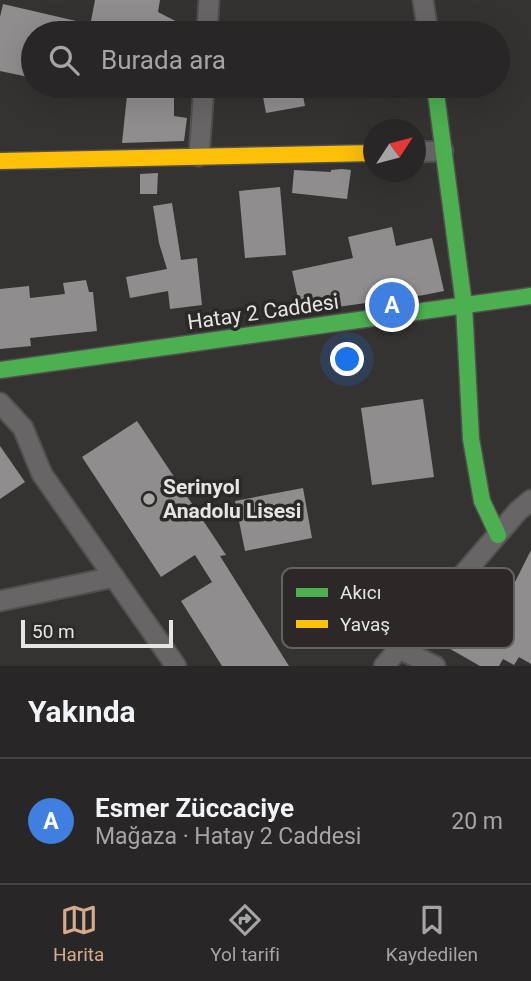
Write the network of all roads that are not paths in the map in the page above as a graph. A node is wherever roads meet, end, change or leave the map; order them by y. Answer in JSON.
{"nodes":[{"id":1,"x":209,"y":0,"type":"edge"},
{"id":2,"x":423,"y":0,"type":"edge"},
{"id":3,"x":208,"y":21,"type":"edge"},
{"id":4,"x":426,"y":21,"type":"edge"},
{"id":5,"x":203,"y":98,"type":"edge"},
{"id":6,"x":436,"y":98,"type":"edge"},
{"id":7,"x":443,"y":151,"type":"junction"},
{"id":8,"x":426,"y":152,"type":"edge"},
{"id":9,"x":363,"y":153,"type":"edge"},
{"id":10,"x":199,"y":156,"type":"junction"},
{"id":11,"x":0,"y":161,"type":"edge"},
{"id":12,"x":531,"y":296,"type":"edge"},
{"id":13,"x":464,"y":306,"type":"junction"},
{"id":14,"x":0,"y":370,"type":"edge"},
{"id":15,"x":0,"y":403,"type":"edge"},
{"id":16,"x":531,"y":499,"type":"edge"},
{"id":17,"x":498,"y":535,"type":"junction"},
{"id":18,"x":469,"y":568,"type":"edge"},
{"id":19,"x":114,"y":577,"type":"junction"},
{"id":20,"x":0,"y":601,"type":"edge"},
{"id":21,"x":399,"y":649,"type":"joint"},
{"id":22,"x":176,"y":666,"type":"edge"},
{"id":23,"x":384,"y":666,"type":"edge"},
{"id":24,"x":435,"y":666,"type":"edge"}],
"edges":[{"from":1,"to":3,"type":"street"},
{"from":2,"to":4,"type":"street"},
{"from":5,"to":10,"type":"street"},
{"from":6,"to":7,"type":"street"},
{"from":7,"to":8,"type":"street"},
{"from":7,"to":13,"type":"street"},
{"from":9,"to":10,"type":"street"},
{"from":10,"to":11,"type":"street"},
{"from":12,"to":13,"type":"street","name":"Hatay 2 Caddesi"},
{"from":13,"to":14,"type":"street","name":"Hatay 2 Caddesi"},
{"from":13,"to":17,"type":"street"},
{"from":15,"to":19,"type":"street"},
{"from":16,"to":17,"type":"street"},
{"from":17,"to":18,"type":"street"},
{"from":19,"to":20,"type":"street"},
{"from":19,"to":22,"type":"street"},
{"from":21,"to":23,"type":"street"},
{"from":21,"to":24,"type":"street"}]}
